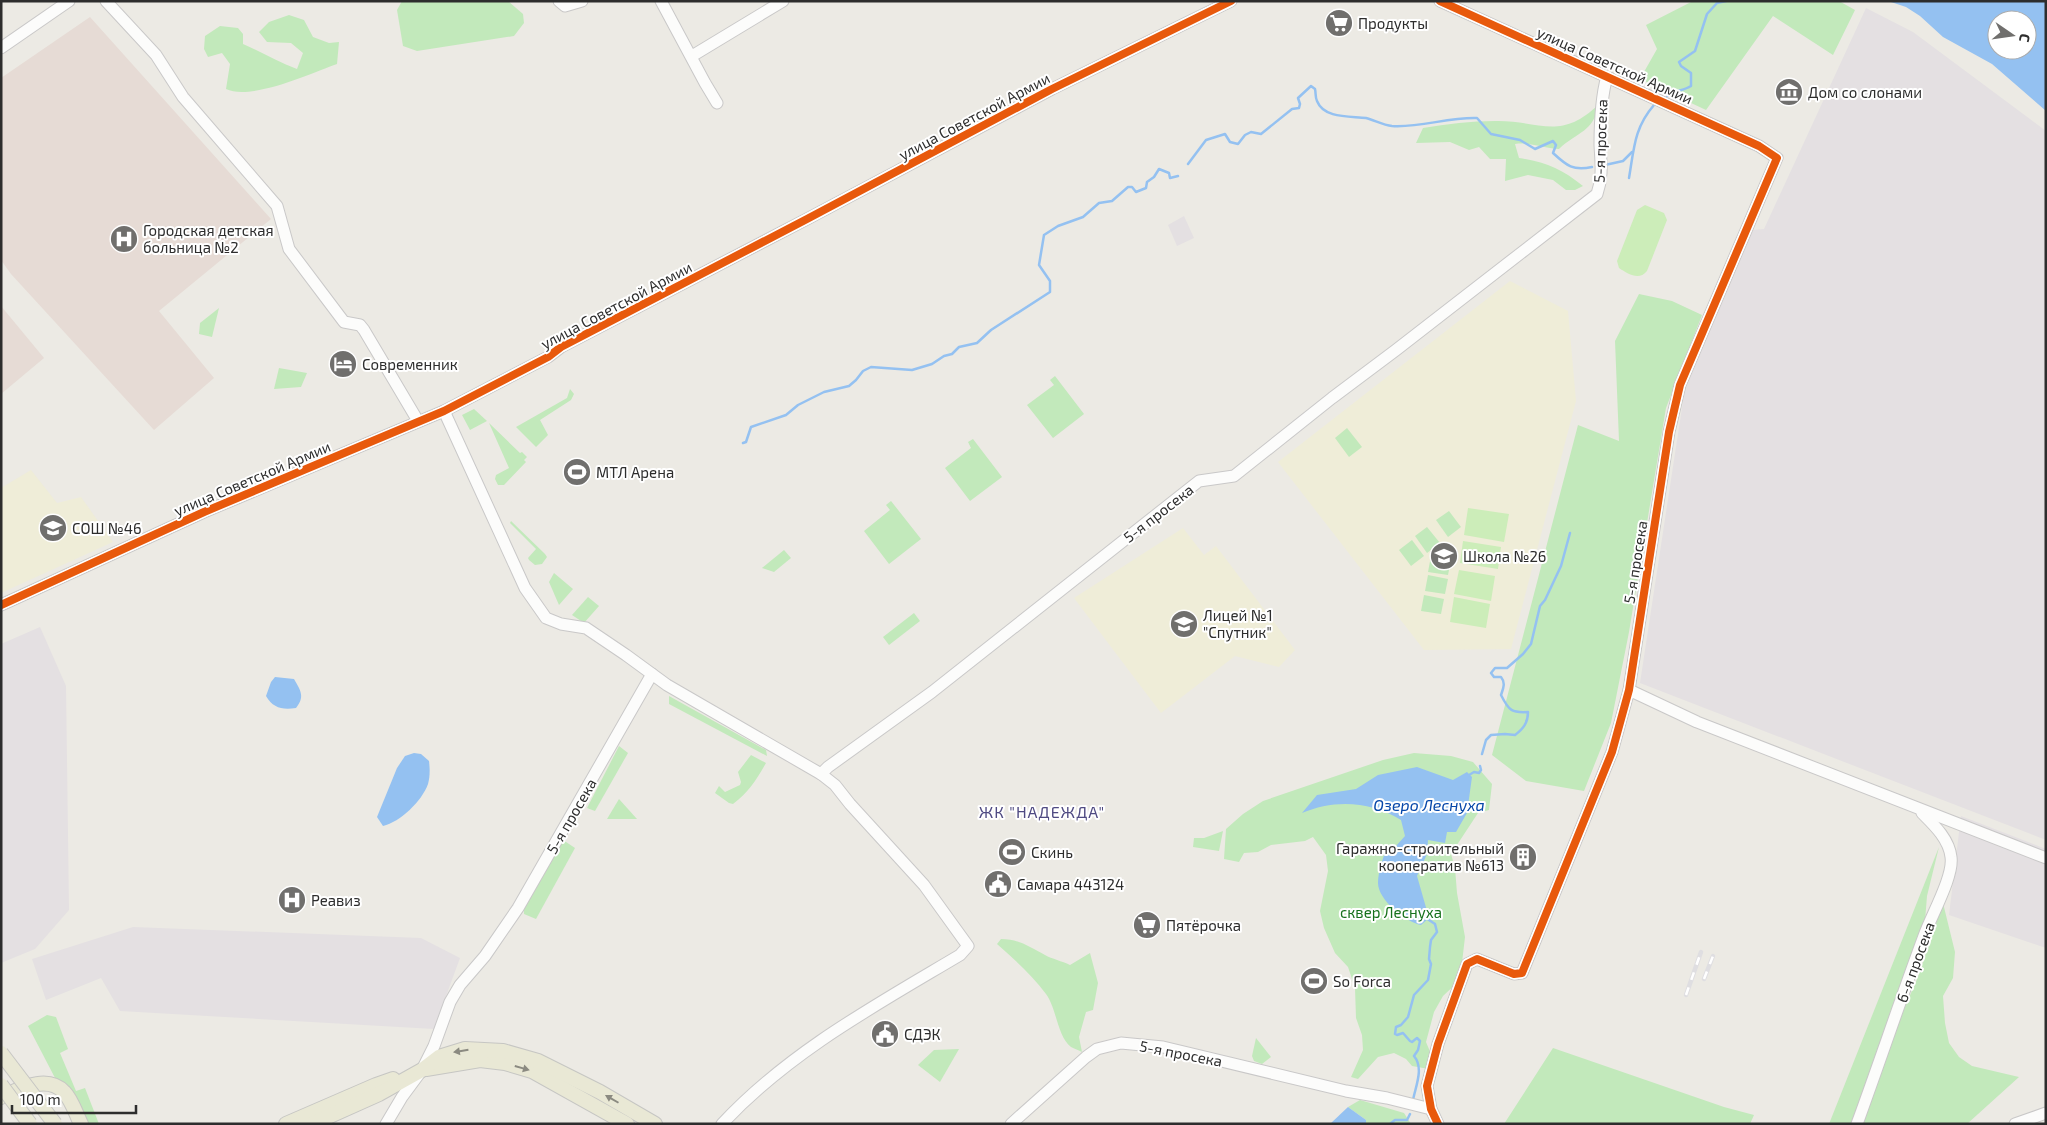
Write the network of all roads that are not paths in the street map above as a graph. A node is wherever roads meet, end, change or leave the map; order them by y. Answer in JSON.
{"nodes":[{"id":1,"x":69,"y":1,"type":"edge"},
{"id":2,"x":106,"y":1,"type":"edge"},
{"id":3,"x":559,"y":1,"type":"edge"},
{"id":4,"x":582,"y":1,"type":"edge"},
{"id":5,"x":661,"y":1,"type":"edge"},
{"id":6,"x":783,"y":1,"type":"edge"},
{"id":7,"x":1231,"y":1,"type":"edge"},
{"id":8,"x":1440,"y":1,"type":"edge"},
{"id":9,"x":1,"y":48,"type":"edge"},
{"id":10,"x":692,"y":56,"type":"junction"},
{"id":11,"x":1607,"y":76,"type":"junction"},
{"id":12,"x":717,"y":102,"type":"dead end"},
{"id":13,"x":1778,"y":158,"type":"joint"},
{"id":14,"x":444,"y":412,"type":"junction"},
{"id":15,"x":418,"y":421,"type":"junction"},
{"id":16,"x":1,"y":605,"type":"edge"},
{"id":17,"x":652,"y":674,"type":"junction"},
{"id":18,"x":1629,"y":690,"type":"junction"},
{"id":19,"x":821,"y":774,"type":"junction"},
{"id":20,"x":1917,"y":808,"type":"junction"},
{"id":21,"x":2046,"y":858,"type":"edge"},
{"id":22,"x":1,"y":1053,"type":"edge"},
{"id":23,"x":422,"y":1070,"type":"junction"},
{"id":24,"x":1,"y":1085,"type":"edge"},
{"id":25,"x":1,"y":1097,"type":"edge"},
{"id":26,"x":1431,"y":1110,"type":"junction"},
{"id":27,"x":2046,"y":1113,"type":"edge"},
{"id":28,"x":30,"y":1124,"type":"edge"},
{"id":29,"x":55,"y":1124,"type":"edge"},
{"id":30,"x":81,"y":1124,"type":"edge"},
{"id":31,"x":286,"y":1124,"type":"edge"},
{"id":32,"x":312,"y":1124,"type":"edge"},
{"id":33,"x":386,"y":1124,"type":"edge"},
{"id":34,"x":627,"y":1124,"type":"edge"},
{"id":35,"x":655,"y":1124,"type":"edge"},
{"id":36,"x":722,"y":1124,"type":"edge"},
{"id":37,"x":1011,"y":1124,"type":"edge"},
{"id":38,"x":1438,"y":1124,"type":"edge"},
{"id":39,"x":1858,"y":1124,"type":"edge"},
{"id":40,"x":2015,"y":1124,"type":"edge"}],
"edges":[{"from":1,"to":9,"type":"street"},
{"from":2,"to":15,"type":"street"},
{"from":3,"to":4,"type":"street"},
{"from":5,"to":10,"type":"street"},
{"from":6,"to":10,"type":"street"},
{"from":7,"to":14,"type":"street","name":"улица Советской Армии"},
{"from":8,"to":11,"type":"street","name":"улица Советской Армии"},
{"from":10,"to":12,"type":"street"},
{"from":11,"to":13,"type":"street","name":"улица Советской Армии"},
{"from":11,"to":19,"type":"street","name":"5-я просека"},
{"from":13,"to":18,"type":"street","name":"5-я просека"},
{"from":14,"to":15,"type":"street","name":"улица Советской Армии"},
{"from":14,"to":17,"type":"street"},
{"from":15,"to":16,"type":"street","name":"улица Советской Армии"},
{"from":17,"to":19,"type":"street"},
{"from":17,"to":23,"type":"street","name":"5-я просека"},
{"from":18,"to":20,"type":"street"},
{"from":18,"to":26,"type":"street","name":"5-я просека"},
{"from":19,"to":36,"type":"street"},
{"from":20,"to":21,"type":"street"},
{"from":20,"to":39,"type":"street","name":"6-я просека"},
{"from":22,"to":29,"type":"main road","bridge":true},
{"from":23,"to":31,"type":"main road"},
{"from":23,"to":32,"type":"main road"},
{"from":23,"to":33,"type":"street","name":"5-я просека"},
{"from":23,"to":34,"type":"main road","one_way":true},
{"from":35,"to":23,"type":"main road","one_way":true},
{"from":24,"to":28,"type":"main road","bridge":true},
{"from":25,"to":30,"type":"main road"},
{"from":26,"to":37,"type":"street","name":"5-я просека"},
{"from":26,"to":38,"type":"street"},
{"from":27,"to":40,"type":"street"}]}
